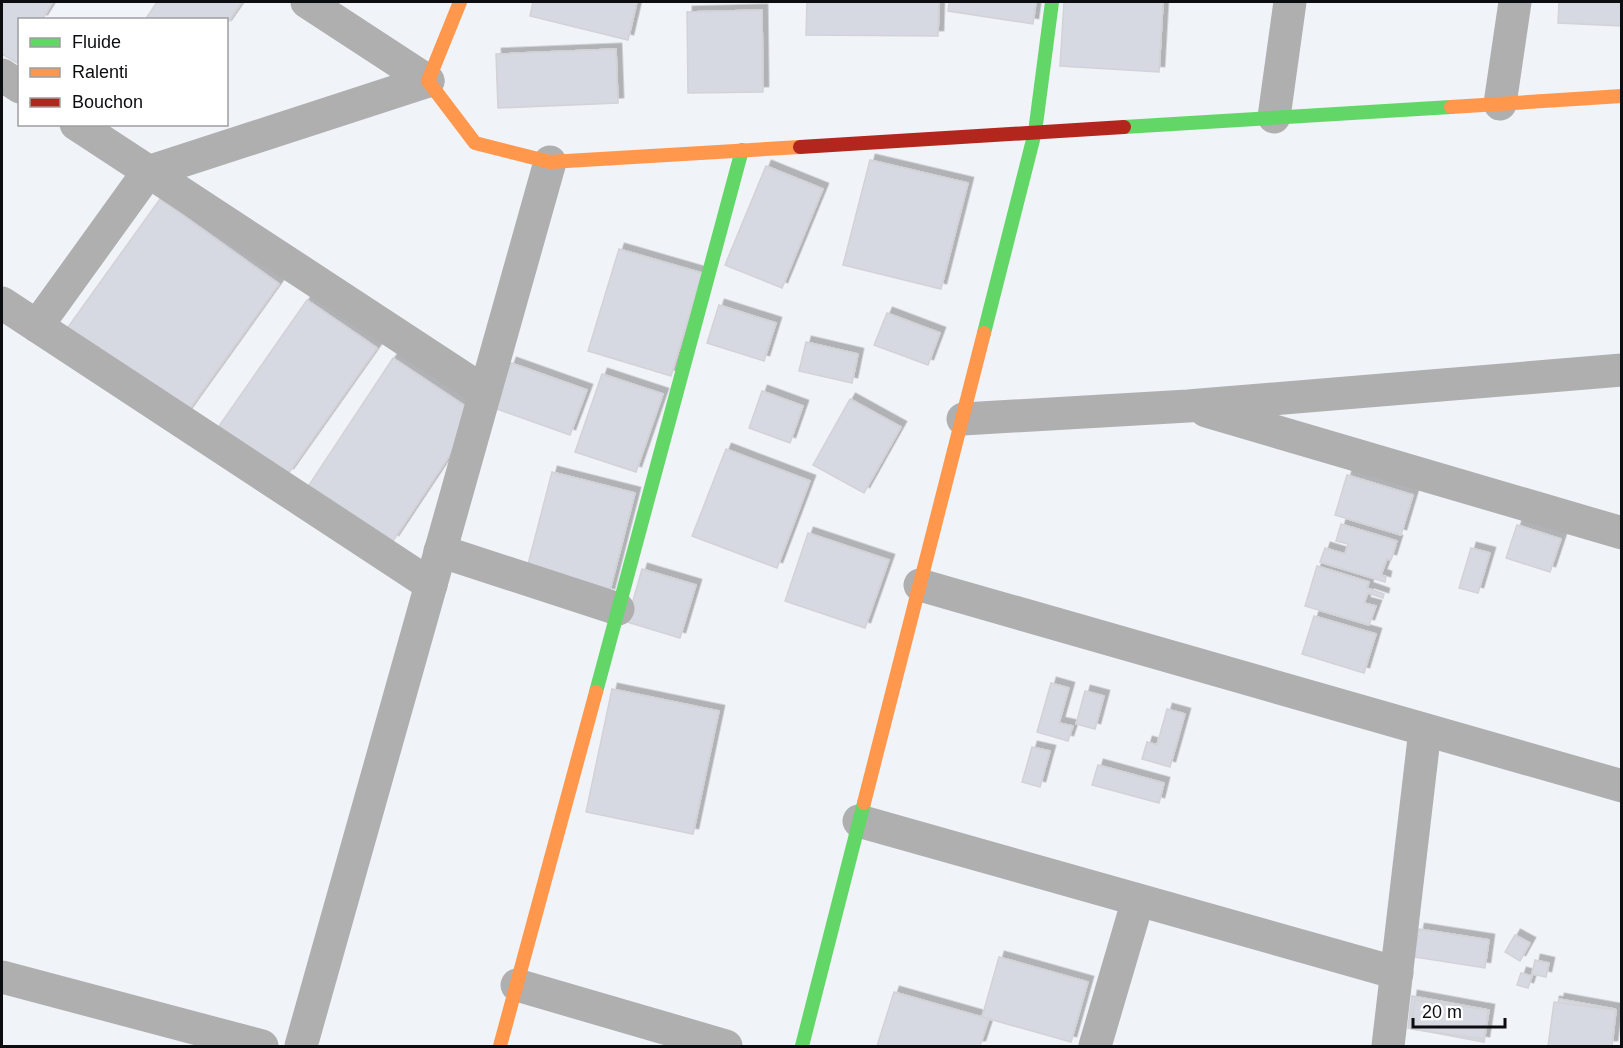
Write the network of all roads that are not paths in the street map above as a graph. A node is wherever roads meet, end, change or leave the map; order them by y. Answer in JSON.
{"nodes":[{"id":1,"x":307,"y":2,"type":"edge"},
{"id":2,"x":459,"y":2,"type":"edge"},
{"id":3,"x":1052,"y":2,"type":"edge"},
{"id":4,"x":1290,"y":2,"type":"edge"},
{"id":5,"x":1515,"y":2,"type":"edge"},
{"id":6,"x":2,"y":75,"type":"edge"},
{"id":7,"x":428,"y":81,"type":"junction"},
{"id":8,"x":18,"y":86,"type":"edge"},
{"id":9,"x":1622,"y":96,"type":"edge"},
{"id":10,"x":1500,"y":104,"type":"junction"},
{"id":11,"x":1274,"y":117,"type":"junction"},
{"id":12,"x":79,"y":126,"type":"edge"},
{"id":13,"x":1035,"y":132,"type":"junction"},
{"id":14,"x":741,"y":150,"type":"junction"},
{"id":15,"x":550,"y":162,"type":"junction"},
{"id":16,"x":148,"y":172,"type":"junction"},
{"id":17,"x":2,"y":303,"type":"edge"},
{"id":18,"x":37,"y":326,"type":"junction"},
{"id":19,"x":1622,"y":370,"type":"edge"},
{"id":20,"x":485,"y":392,"type":"junction"},
{"id":21,"x":1188,"y":406,"type":"junction"},
{"id":22,"x":963,"y":419,"type":"junction"},
{"id":23,"x":1622,"y":533,"type":"edge"},
{"id":24,"x":440,"y":551,"type":"junction"},
{"id":25,"x":431,"y":585,"type":"junction"},
{"id":26,"x":920,"y":585,"type":"junction"},
{"id":27,"x":618,"y":609,"type":"junction"},
{"id":28,"x":1425,"y":730,"type":"junction"},
{"id":29,"x":1622,"y":786,"type":"edge"},
{"id":30,"x":860,"y":821,"type":"junction"},
{"id":31,"x":1138,"y":900,"type":"junction"},
{"id":32,"x":1397,"y":973,"type":"junction"},
{"id":33,"x":2,"y":976,"type":"edge"},
{"id":34,"x":517,"y":985,"type":"junction"},
{"id":35,"x":262,"y":1047,"type":"edge"},
{"id":36,"x":301,"y":1047,"type":"edge"},
{"id":37,"x":500,"y":1047,"type":"edge"},
{"id":38,"x":726,"y":1047,"type":"edge"},
{"id":39,"x":802,"y":1047,"type":"edge"},
{"id":40,"x":1095,"y":1047,"type":"edge"},
{"id":41,"x":1388,"y":1047,"type":"edge"}],
"edges":[{"from":1,"to":7,"type":"street"},
{"from":2,"to":7,"type":"street"},
{"from":3,"to":13,"type":"street"},
{"from":4,"to":11,"type":"street"},
{"from":5,"to":10,"type":"street"},
{"from":6,"to":8,"type":"street"},
{"from":7,"to":15,"type":"street"},
{"from":7,"to":16,"type":"street"},
{"from":9,"to":10,"type":"street"},
{"from":10,"to":11,"type":"street"},
{"from":11,"to":13,"type":"street"},
{"from":12,"to":16,"type":"street"},
{"from":13,"to":14,"type":"street"},
{"from":13,"to":22,"type":"street"},
{"from":14,"to":15,"type":"street"},
{"from":14,"to":27,"type":"street"},
{"from":15,"to":20,"type":"street"},
{"from":16,"to":18,"type":"street"},
{"from":16,"to":20,"type":"street"},
{"from":17,"to":18,"type":"street"},
{"from":18,"to":25,"type":"street"},
{"from":19,"to":21,"type":"street"},
{"from":20,"to":24,"type":"street"},
{"from":21,"to":22,"type":"street"},
{"from":21,"to":23,"type":"street"},
{"from":22,"to":26,"type":"street"},
{"from":24,"to":25,"type":"street"},
{"from":24,"to":27,"type":"street"},
{"from":25,"to":36,"type":"street"},
{"from":26,"to":28,"type":"street"},
{"from":26,"to":30,"type":"street"},
{"from":27,"to":34,"type":"street"},
{"from":28,"to":29,"type":"street"},
{"from":28,"to":32,"type":"street"},
{"from":30,"to":31,"type":"street"},
{"from":30,"to":39,"type":"street"},
{"from":31,"to":32,"type":"street"},
{"from":31,"to":40,"type":"street"},
{"from":32,"to":41,"type":"street"},
{"from":33,"to":35,"type":"street"},
{"from":34,"to":37,"type":"street"},
{"from":34,"to":38,"type":"street"}]}
